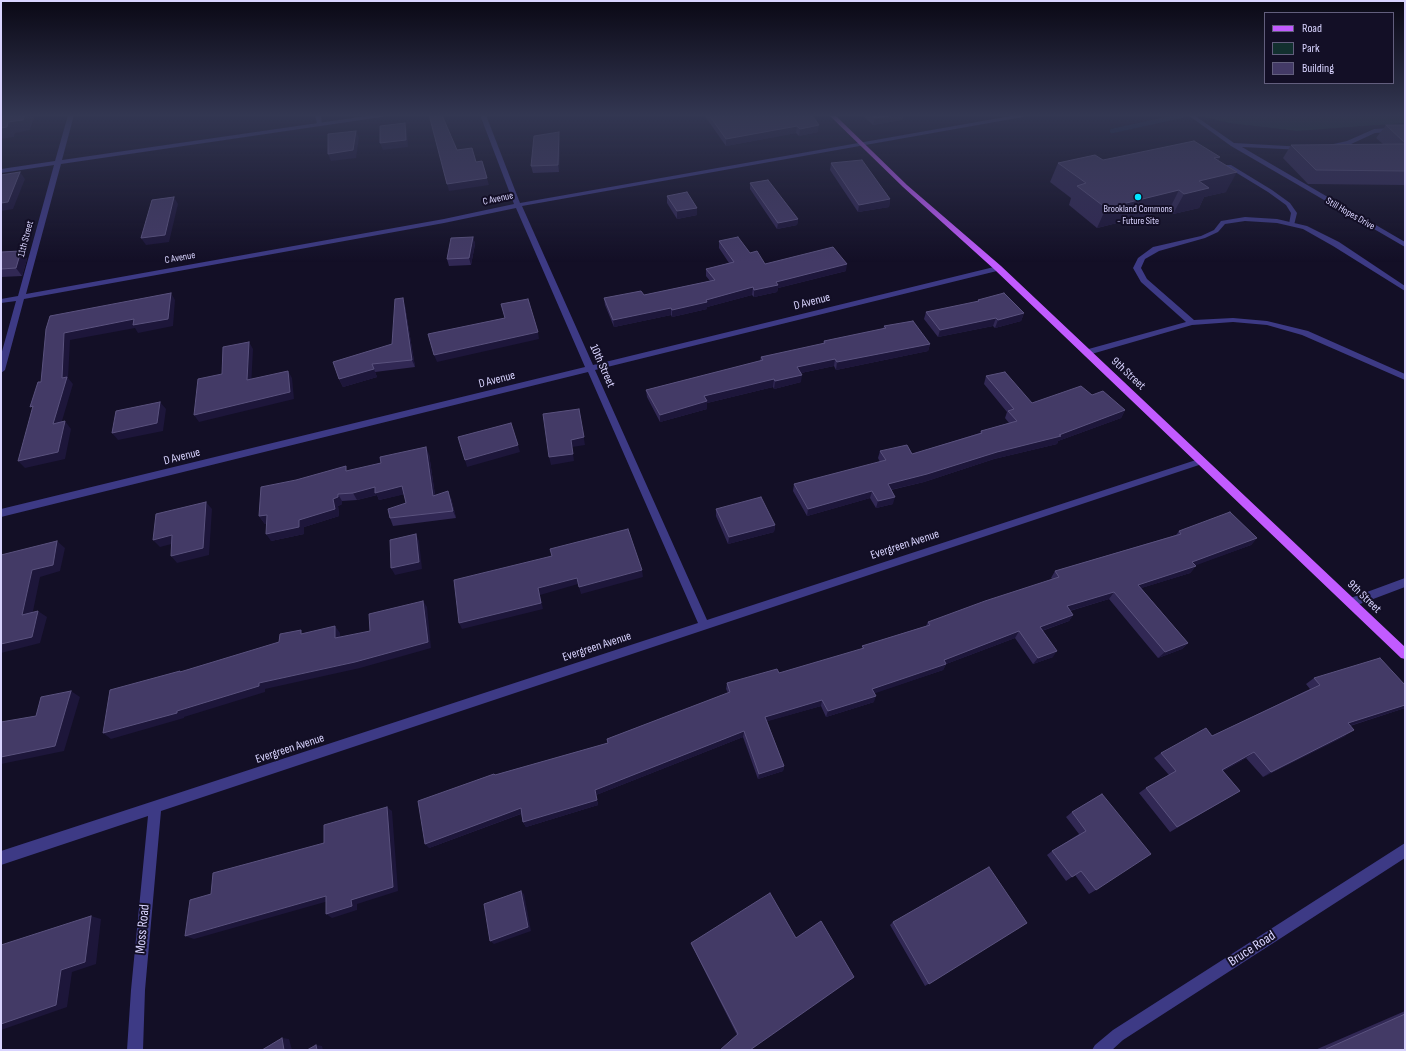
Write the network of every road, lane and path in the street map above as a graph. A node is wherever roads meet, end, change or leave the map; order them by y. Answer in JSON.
{"nodes":[{"id":1,"x":45,"y":164,"type":"edge"},
{"id":2,"x":57,"y":164,"type":"edge"},
{"id":3,"x":502,"y":164,"type":"edge"},
{"id":4,"x":750,"y":164,"type":"edge"},
{"id":5,"x":884,"y":164,"type":"edge"},
{"id":6,"x":1266,"y":164,"type":"edge"},
{"id":7,"x":1230,"y":166,"type":"edge"},
{"id":8,"x":1,"y":171,"type":"edge"},
{"id":9,"x":518,"y":205,"type":"junction"},
{"id":10,"x":1292,"y":224,"type":"junction"},
{"id":11,"x":1405,"y":245,"type":"edge"},
{"id":12,"x":998,"y":268,"type":"junction"},
{"id":13,"x":1405,"y":289,"type":"edge"},
{"id":14,"x":21,"y":297,"type":"junction"},
{"id":15,"x":1,"y":301,"type":"edge"},
{"id":16,"x":1192,"y":323,"type":"junction"},
{"id":17,"x":1088,"y":352,"type":"junction"},
{"id":18,"x":1,"y":370,"type":"edge"},
{"id":19,"x":590,"y":370,"type":"junction"},
{"id":20,"x":1405,"y":377,"type":"edge"},
{"id":21,"x":1202,"y":461,"type":"junction"},
{"id":22,"x":1,"y":513,"type":"edge"},
{"id":23,"x":1405,"y":582,"type":"edge"},
{"id":24,"x":1352,"y":602,"type":"junction"},
{"id":25,"x":704,"y":625,"type":"junction"},
{"id":26,"x":1405,"y":654,"type":"edge"},
{"id":27,"x":155,"y":808,"type":"junction"},
{"id":28,"x":1405,"y":850,"type":"edge"},
{"id":29,"x":1,"y":858,"type":"edge"},
{"id":30,"x":135,"y":1050,"type":"edge"},
{"id":31,"x":1100,"y":1050,"type":"edge"}],
"edges":[{"from":1,"to":8,"type":"street"},
{"from":2,"to":14,"type":"street","name":"11th Street"},
{"from":3,"to":9,"type":"street","name":"10th Street"},
{"from":4,"to":9,"type":"street","name":"C Avenue"},
{"from":5,"to":12,"type":"main road","name":"9th Street"},
{"from":6,"to":11,"type":"street","name":"Still Hopes Drive"},
{"from":7,"to":10,"type":"lane"},
{"from":9,"to":14,"type":"street","name":"C Avenue"},
{"from":9,"to":19,"type":"street","name":"10th Street"},
{"from":10,"to":13,"type":"street"},
{"from":10,"to":16,"type":"street"},
{"from":12,"to":17,"type":"main road","name":"9th Street"},
{"from":12,"to":19,"type":"street","name":"D Avenue"},
{"from":14,"to":15,"type":"street","name":"C Avenue"},
{"from":14,"to":18,"type":"street","name":"11th Street"},
{"from":16,"to":17,"type":"street"},
{"from":16,"to":20,"type":"street"},
{"from":17,"to":21,"type":"main road","name":"9th Street"},
{"from":19,"to":22,"type":"street","name":"D Avenue"},
{"from":19,"to":25,"type":"street","name":"10th Street"},
{"from":21,"to":24,"type":"main road","name":"9th Street"},
{"from":21,"to":25,"type":"street","name":"Evergreen Avenue"},
{"from":23,"to":24,"type":"street"},
{"from":24,"to":26,"type":"main road","name":"9th Street"},
{"from":25,"to":27,"type":"street","name":"Evergreen Avenue"},
{"from":27,"to":29,"type":"street","name":"Evergreen Avenue"},
{"from":27,"to":30,"type":"street","name":"Moss Road"},
{"from":28,"to":31,"type":"street","name":"Bruce Road"}]}
